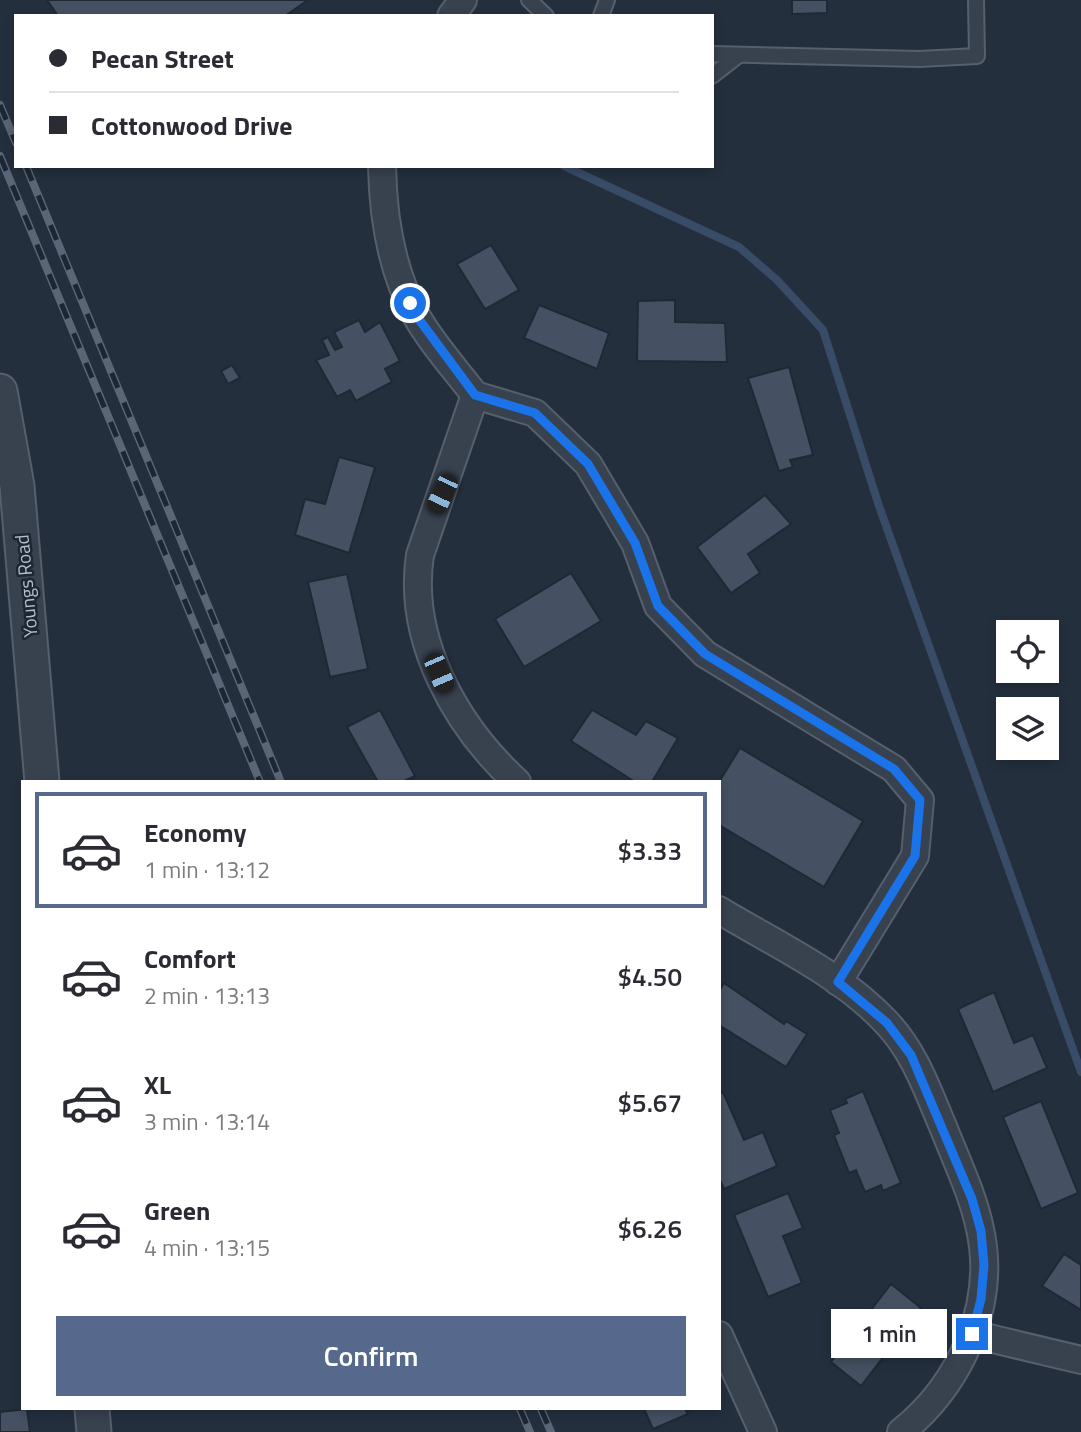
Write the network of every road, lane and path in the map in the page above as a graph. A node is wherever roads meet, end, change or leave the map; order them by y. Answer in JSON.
{"nodes":[{"id":1,"x":529,"y":0,"type":"edge"},
{"id":2,"x":976,"y":0,"type":"edge"},
{"id":3,"x":544,"y":14,"type":"edge"},
{"id":4,"x":714,"y":54,"type":"edge"},
{"id":5,"x":739,"y":55,"type":"junction"},
{"id":6,"x":714,"y":74,"type":"edge"},
{"id":7,"x":382,"y":168,"type":"edge"},
{"id":8,"x":0,"y":391,"type":"edge"},
{"id":9,"x":475,"y":395,"type":"junction"},
{"id":10,"x":42,"y":780,"type":"edge"},
{"id":11,"x":514,"y":780,"type":"edge"},
{"id":12,"x":721,"y":911,"type":"edge"},
{"id":13,"x":838,"y":982,"type":"junction"},
{"id":14,"x":972,"y":1334,"type":"junction"},
{"id":15,"x":721,"y":1340,"type":"edge"},
{"id":16,"x":1081,"y":1360,"type":"edge"},
{"id":17,"x":92,"y":1410,"type":"edge"},
{"id":18,"x":94,"y":1432,"type":"edge"},
{"id":19,"x":762,"y":1432,"type":"edge"},
{"id":20,"x":901,"y":1432,"type":"edge"}],
"edges":[{"from":1,"to":3,"type":"lane"},
{"from":2,"to":5,"type":"lane"},
{"from":4,"to":5,"type":"lane"},
{"from":5,"to":6,"type":"lane"},
{"from":7,"to":9,"type":"street"},
{"from":8,"to":10,"type":"street","name":"Youngs Road"},
{"from":9,"to":11,"type":"street"},
{"from":9,"to":13,"type":"street"},
{"from":12,"to":13,"type":"street"},
{"from":13,"to":14,"type":"street"},
{"from":14,"to":16,"type":"street"},
{"from":14,"to":20,"type":"street"},
{"from":15,"to":19,"type":"street"},
{"from":17,"to":18,"type":"street"}]}
